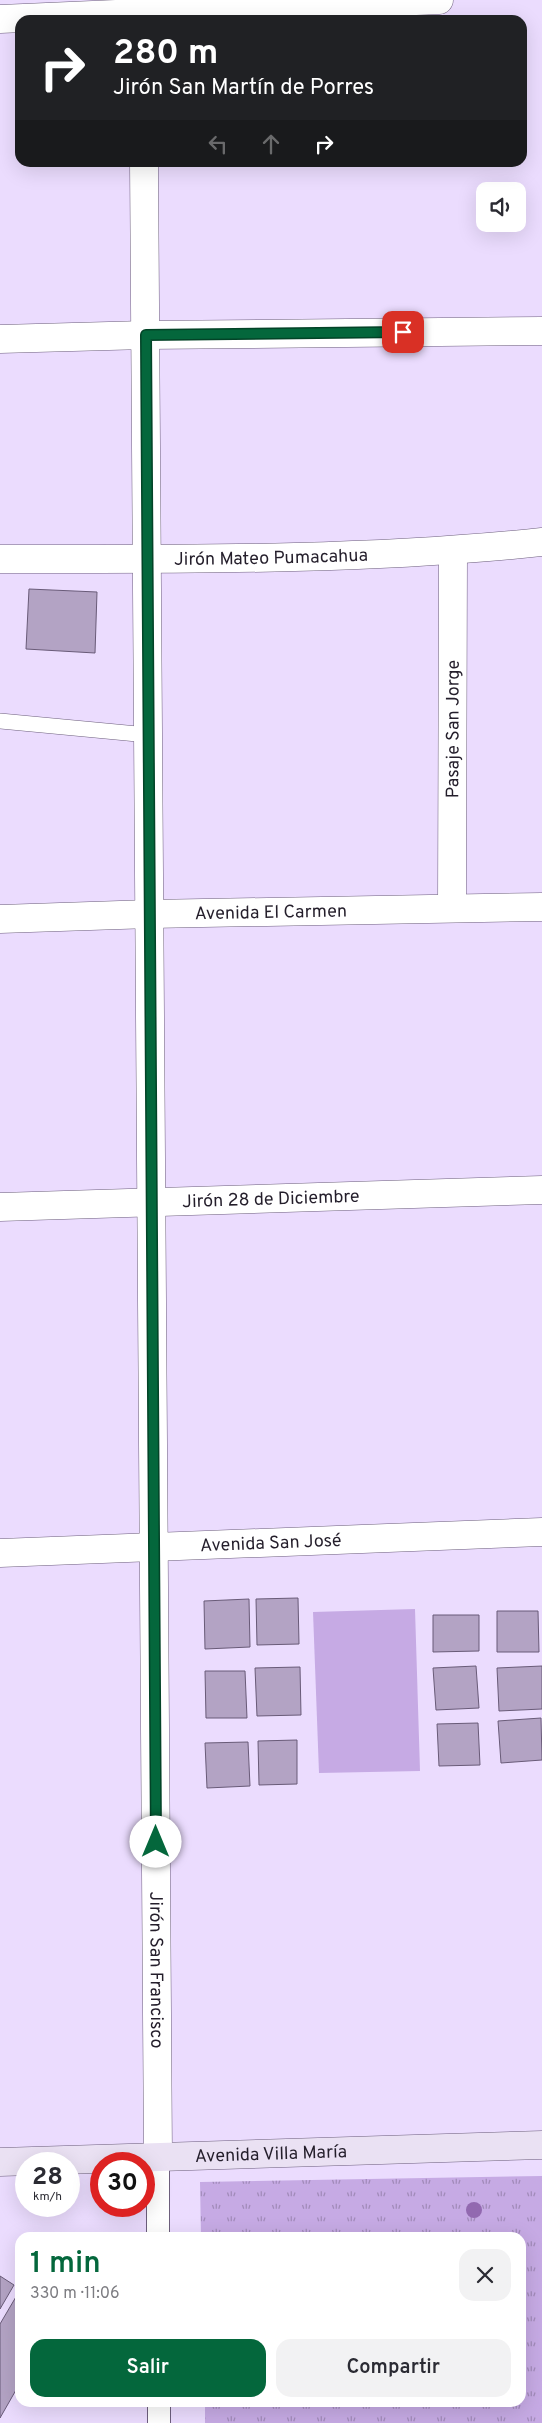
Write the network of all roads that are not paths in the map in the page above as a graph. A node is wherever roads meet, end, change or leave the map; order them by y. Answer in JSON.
{"nodes":[{"id":1,"x":439,"y":0,"type":"edge"},
{"id":2,"x":143,"y":11,"type":"edge"},
{"id":3,"x":72,"y":15,"type":"edge"},
{"id":4,"x":15,"y":18,"type":"edge"},
{"id":5,"x":0,"y":19,"type":"edge"},
{"id":6,"x":144,"y":167,"type":"edge"},
{"id":7,"x":542,"y":331,"type":"edge"},
{"id":8,"x":146,"y":335,"type":"junction"},
{"id":9,"x":0,"y":339,"type":"edge"},
{"id":10,"x":542,"y":542,"type":"edge"},
{"id":11,"x":453,"y":551,"type":"junction"},
{"id":12,"x":0,"y":559,"type":"edge"},
{"id":13,"x":147,"y":559,"type":"junction"},
{"id":14,"x":0,"y":721,"type":"edge"},
{"id":15,"x":148,"y":735,"type":"junction"},
{"id":16,"x":542,"y":907,"type":"edge"},
{"id":17,"x":452,"y":908,"type":"junction"},
{"id":18,"x":150,"y":914,"type":"junction"},
{"id":19,"x":0,"y":919,"type":"edge"},
{"id":20,"x":542,"y":1190,"type":"edge"},
{"id":21,"x":152,"y":1202,"type":"junction"},
{"id":22,"x":0,"y":1207,"type":"edge"},
{"id":23,"x":542,"y":1532,"type":"edge"},
{"id":24,"x":154,"y":1547,"type":"junction"},
{"id":25,"x":0,"y":1553,"type":"edge"},
{"id":26,"x":542,"y":2145,"type":"edge"},
{"id":27,"x":158,"y":2156,"type":"junction"},
{"id":28,"x":0,"y":2162,"type":"edge"},
{"id":29,"x":158,"y":2232,"type":"edge"},
{"id":30,"x":159,"y":2407,"type":"edge"},
{"id":31,"x":159,"y":2423,"type":"edge"}],
"edges":[{"from":1,"to":2,"type":"street"},
{"from":2,"to":3,"type":"street"},
{"from":4,"to":5,"type":"street"},
{"from":6,"to":8,"type":"street","name":"Jirón San Francisco"},
{"from":7,"to":8,"type":"street"},
{"from":8,"to":9,"type":"street"},
{"from":8,"to":13,"type":"street","name":"Jirón San Francisco"},
{"from":10,"to":11,"type":"street","name":"Jirón Mateo Pumacahua"},
{"from":11,"to":13,"type":"street","name":"Jirón Mateo Pumacahua"},
{"from":11,"to":17,"type":"street","name":"Pasaje San Jorge"},
{"from":12,"to":13,"type":"street","name":"Jirón Mateo Pumacahua"},
{"from":13,"to":15,"type":"street","name":"Jirón San Francisco"},
{"from":14,"to":15,"type":"lane"},
{"from":15,"to":18,"type":"street","name":"Jirón San Francisco"},
{"from":16,"to":17,"type":"street","name":"Avenida El Carmen"},
{"from":17,"to":18,"type":"street","name":"Avenida El Carmen"},
{"from":18,"to":19,"type":"street","name":"Avenida El Carmen"},
{"from":18,"to":21,"type":"street","name":"Jirón San Francisco"},
{"from":20,"to":21,"type":"street","name":"Jirón 28 de Diciembre"},
{"from":21,"to":22,"type":"street","name":"Jirón 28 de Diciembre"},
{"from":21,"to":24,"type":"street","name":"Jirón San Francisco"},
{"from":23,"to":24,"type":"street","name":"Avenida San José"},
{"from":24,"to":25,"type":"street","name":"Avenida San José"},
{"from":24,"to":27,"type":"street","name":"Jirón San Francisco"},
{"from":26,"to":27,"type":"main road","name":"Avenida Villa María"},
{"from":27,"to":28,"type":"main road","name":"Avenida Villa María"},
{"from":27,"to":29,"type":"street"},
{"from":30,"to":31,"type":"street"}]}
